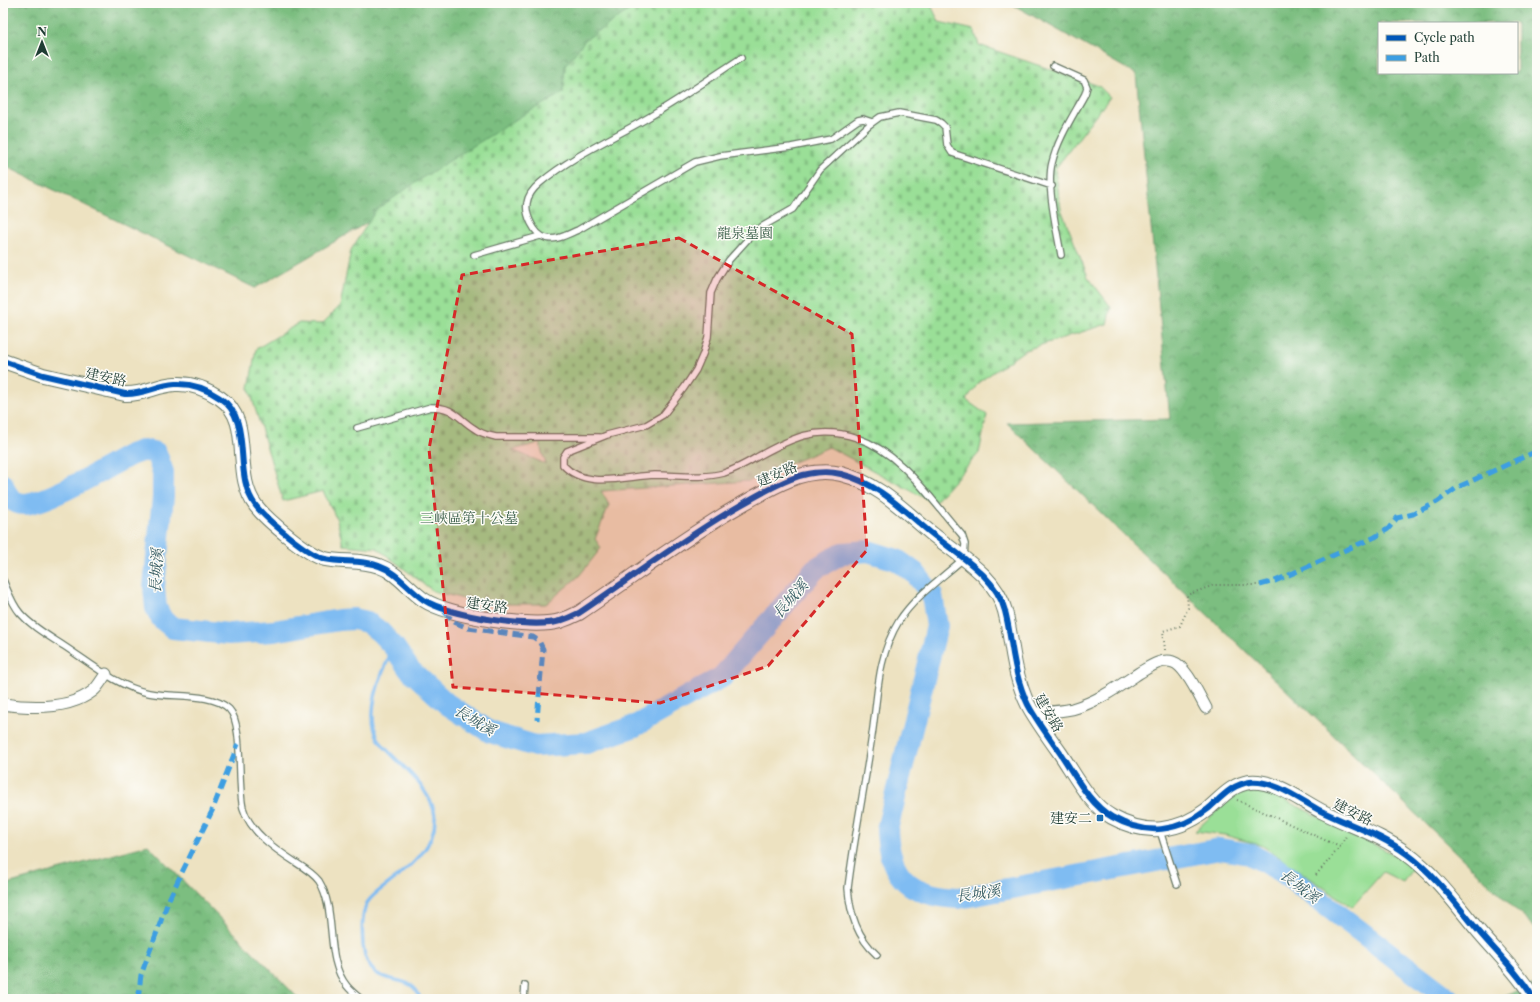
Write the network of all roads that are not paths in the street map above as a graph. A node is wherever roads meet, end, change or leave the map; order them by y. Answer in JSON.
{"nodes":[{"id":1,"x":741,"y":58,"type":"dead end"},
{"id":2,"x":1053,"y":66,"type":"dead end"},
{"id":3,"x":872,"y":122,"type":"junction"},
{"id":4,"x":1052,"y":186,"type":"junction"},
{"id":5,"x":540,"y":236,"type":"junction"},
{"id":6,"x":474,"y":255,"type":"dead end"},
{"id":7,"x":1061,"y":255,"type":"dead end"},
{"id":8,"x":3,"y":361,"type":"edge"},
{"id":9,"x":356,"y":428,"type":"dead end"},
{"id":10,"x":601,"y":437,"type":"junction"},
{"id":11,"x":964,"y":558,"type":"junction"},
{"id":12,"x":3,"y":580,"type":"edge"},
{"id":13,"x":106,"y":674,"type":"junction"},
{"id":14,"x":3,"y":704,"type":"edge"},
{"id":15,"x":1206,"y":708,"type":"dead end"},
{"id":16,"x":1033,"y":712,"type":"junction"},
{"id":17,"x":1160,"y":831,"type":"junction"},
{"id":18,"x":1177,"y":884,"type":"dead end"},
{"id":19,"x":877,"y":955,"type":"dead end"},
{"id":20,"x":525,"y":985,"type":"dead end"},
{"id":21,"x":360,"y":999,"type":"edge"},
{"id":22,"x":524,"y":999,"type":"edge"},
{"id":23,"x":1534,"y":999,"type":"edge"}],
"edges":[{"from":1,"to":5,"type":"lane"},
{"from":2,"to":4,"type":"lane"},
{"from":3,"to":4,"type":"lane"},
{"from":3,"to":5,"type":"lane"},
{"from":3,"to":10,"type":"lane"},
{"from":4,"to":7,"type":"lane"},
{"from":5,"to":6,"type":"lane"},
{"from":8,"to":11,"type":"street","name":"建安路"},
{"from":9,"to":10,"type":"lane"},
{"from":10,"to":11,"type":"lane"},
{"from":11,"to":16,"type":"street","name":"建安路"},
{"from":11,"to":19,"type":"lane"},
{"from":12,"to":13,"type":"lane"},
{"from":13,"to":14,"type":"street"},
{"from":13,"to":21,"type":"lane"},
{"from":15,"to":16,"type":"street"},
{"from":16,"to":17,"type":"street","name":"建安路"},
{"from":17,"to":18,"type":"lane"},
{"from":17,"to":23,"type":"street","name":"建安路"},
{"from":20,"to":22,"type":"lane"}]}
